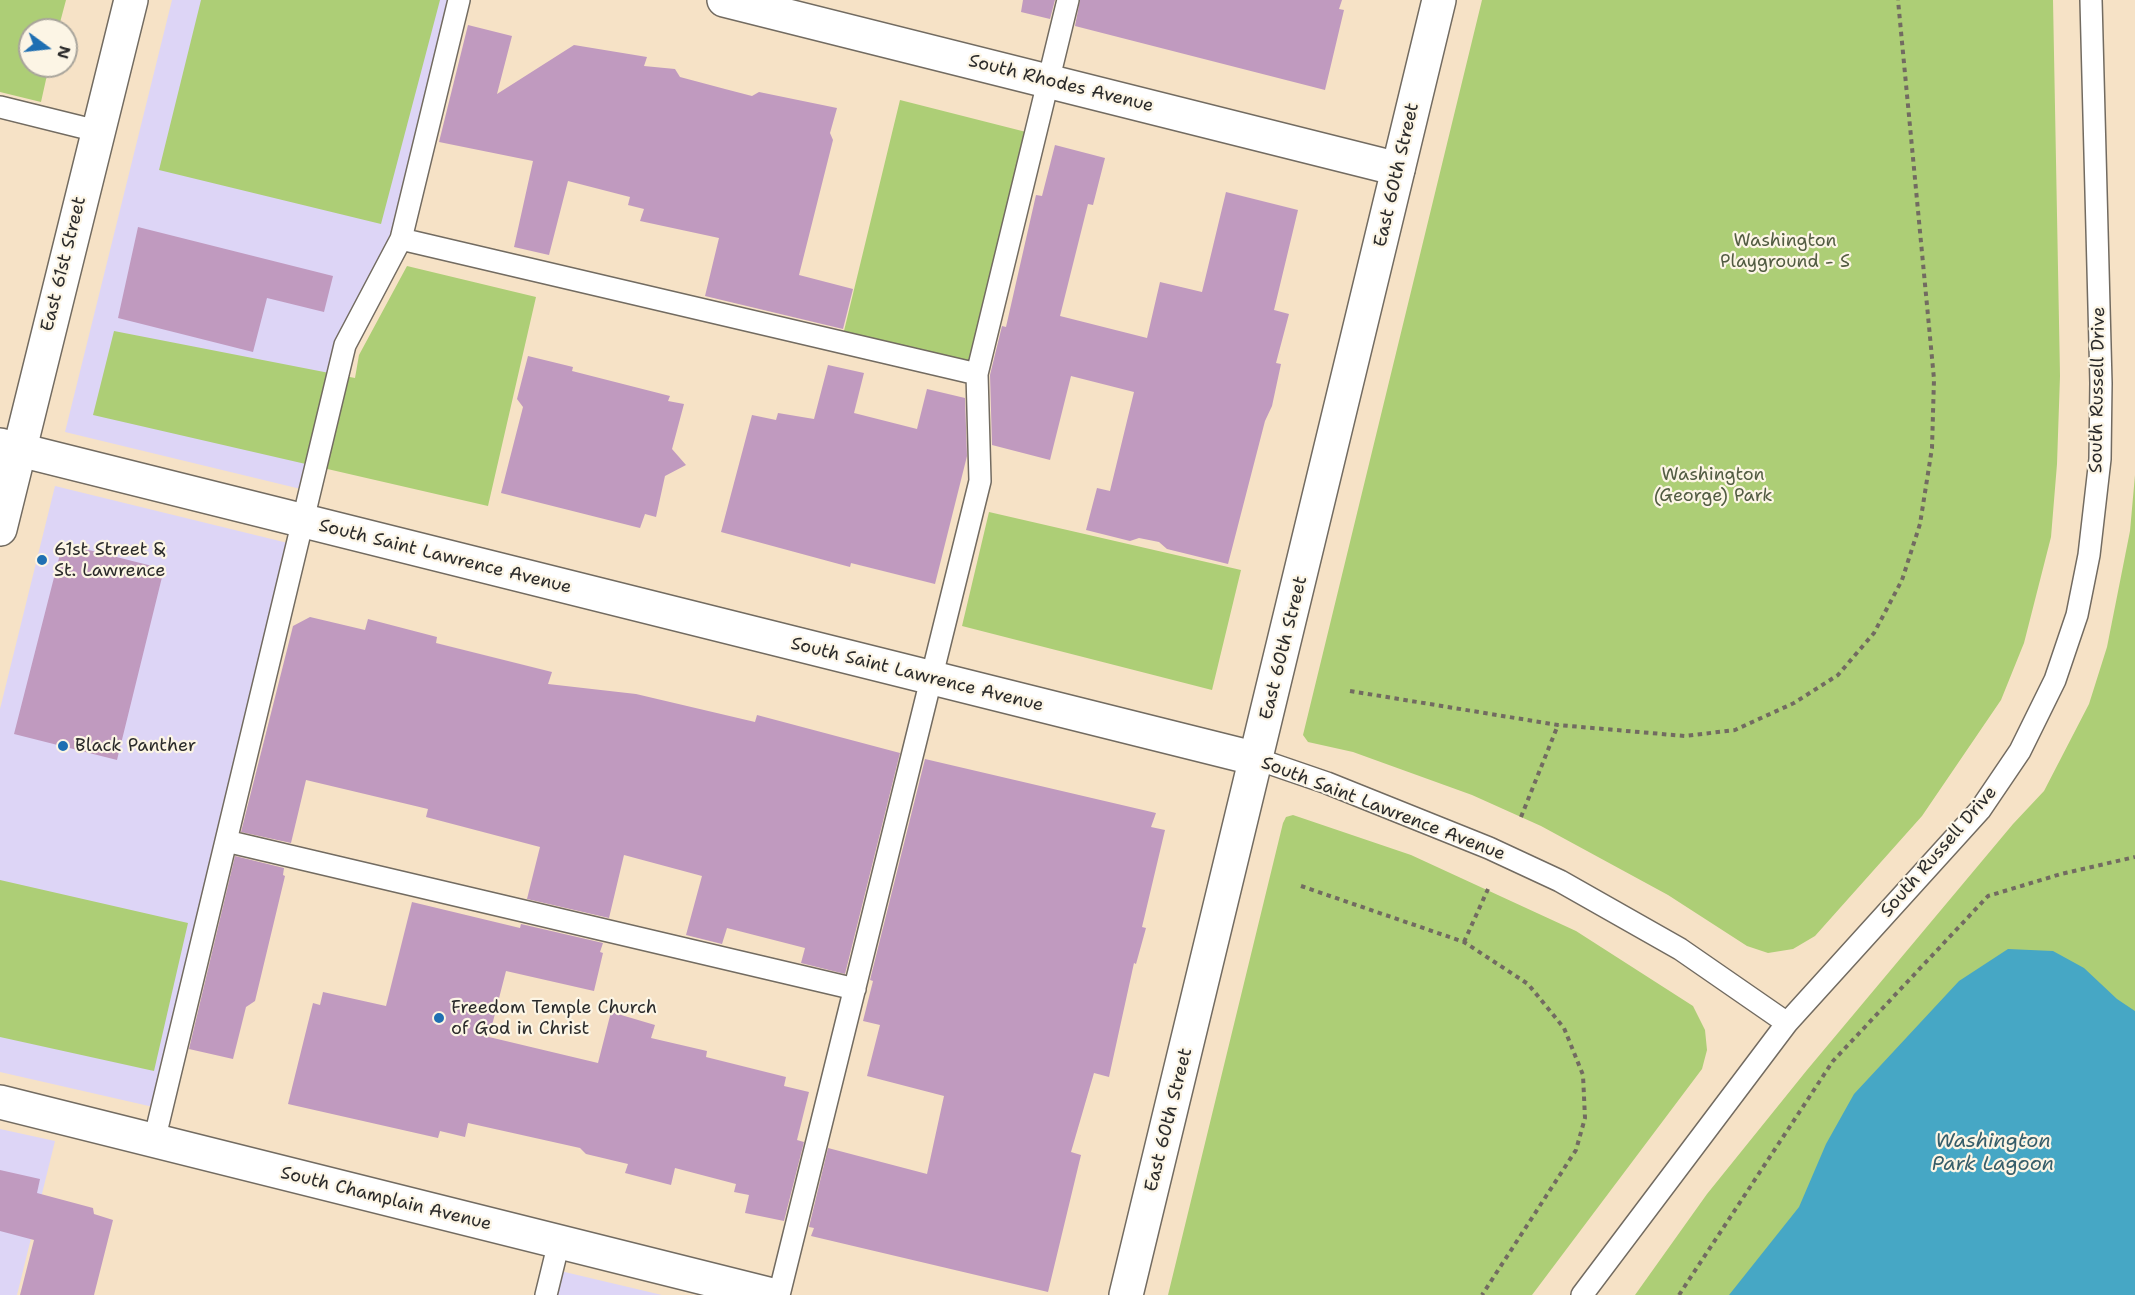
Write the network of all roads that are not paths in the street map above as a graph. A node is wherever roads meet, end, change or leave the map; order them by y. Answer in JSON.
{"nodes":[{"id":1,"x":131,"y":0,"type":"edge"},
{"id":2,"x":459,"y":0,"type":"edge"},
{"id":3,"x":724,"y":0,"type":"edge"},
{"id":4,"x":1068,"y":0,"type":"edge"},
{"id":5,"x":1439,"y":0,"type":"edge"},
{"id":6,"x":2091,"y":0,"type":"edge"},
{"id":7,"x":1049,"y":81,"type":"junction"},
{"id":8,"x":0,"y":107,"type":"edge"},
{"id":9,"x":97,"y":131,"type":"junction"},
{"id":10,"x":1398,"y":169,"type":"junction"},
{"id":11,"x":401,"y":239,"type":"junction"},
{"id":12,"x":977,"y":374,"type":"junction"},
{"id":13,"x":10,"y":448,"type":"edge"},
{"id":14,"x":301,"y":521,"type":"junction"},
{"id":15,"x":0,"y":529,"type":"edge"},
{"id":16,"x":932,"y":678,"type":"junction"},
{"id":17,"x":1257,"y":759,"type":"junction"},
{"id":18,"x":226,"y":841,"type":"junction"},
{"id":19,"x":855,"y":988,"type":"junction"},
{"id":20,"x":1786,"y":1023,"type":"junction"},
{"id":21,"x":0,"y":1102,"type":"edge"},
{"id":22,"x":154,"y":1141,"type":"junction"},
{"id":23,"x":559,"y":1242,"type":"junction"},
{"id":24,"x":546,"y":1295,"type":"edge"},
{"id":25,"x":772,"y":1295,"type":"edge"},
{"id":26,"x":779,"y":1295,"type":"edge"},
{"id":27,"x":1126,"y":1295,"type":"edge"},
{"id":28,"x":1581,"y":1295,"type":"edge"}],
"edges":[{"from":1,"to":9,"type":"street","name":"East 61st Street"},
{"from":2,"to":11,"type":"lane"},
{"from":3,"to":7,"type":"street","name":"South Rhodes Avenue"},
{"from":4,"to":7,"type":"lane"},
{"from":5,"to":10,"type":"street","name":"East 60th Street"},
{"from":6,"to":20,"type":"lane","name":"South Russell Drive"},
{"from":7,"to":10,"type":"street","name":"South Rhodes Avenue"},
{"from":7,"to":12,"type":"lane"},
{"from":8,"to":9,"type":"lane"},
{"from":9,"to":13,"type":"street","name":"East 61st Street"},
{"from":10,"to":17,"type":"street","name":"East 60th Street"},
{"from":11,"to":12,"type":"lane"},
{"from":11,"to":14,"type":"lane"},
{"from":12,"to":16,"type":"lane"},
{"from":13,"to":14,"type":"street","name":"South Saint Lawrence Avenue"},
{"from":13,"to":15,"type":"street","name":"East 61st Street"},
{"from":14,"to":16,"type":"street","name":"South Saint Lawrence Avenue"},
{"from":14,"to":18,"type":"lane"},
{"from":16,"to":17,"type":"street","name":"South Saint Lawrence Avenue"},
{"from":16,"to":19,"type":"lane"},
{"from":17,"to":20,"type":"lane","name":"South Saint Lawrence Avenue"},
{"from":17,"to":27,"type":"street","name":"East 60th Street"},
{"from":18,"to":19,"type":"lane"},
{"from":18,"to":22,"type":"lane"},
{"from":19,"to":26,"type":"lane"},
{"from":20,"to":28,"type":"lane","name":"South Russell Drive"},
{"from":21,"to":22,"type":"street","name":"South Champlain Avenue"},
{"from":22,"to":23,"type":"street","name":"South Champlain Avenue"},
{"from":23,"to":24,"type":"lane"},
{"from":23,"to":25,"type":"street","name":"South Champlain Avenue"}]}
